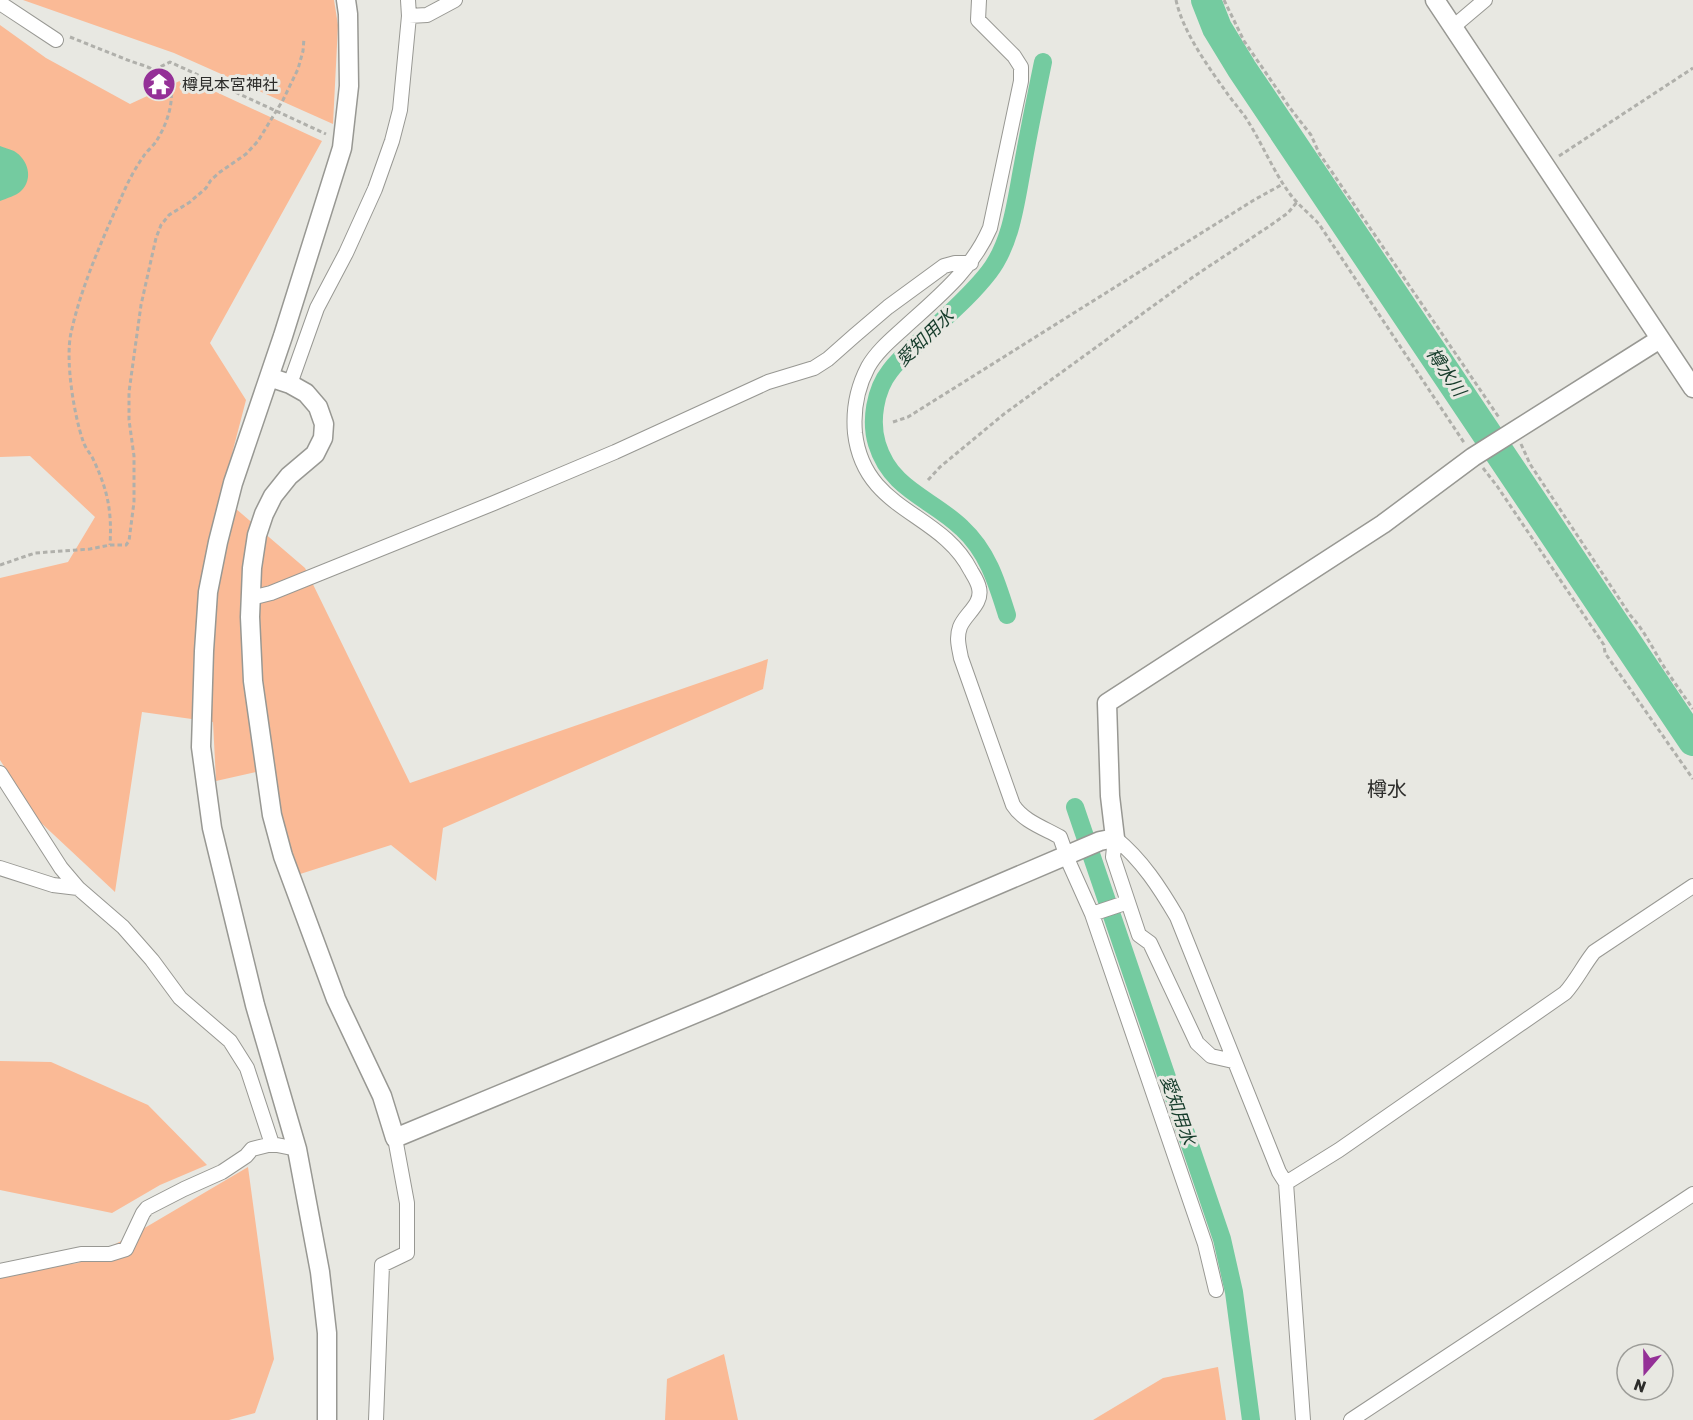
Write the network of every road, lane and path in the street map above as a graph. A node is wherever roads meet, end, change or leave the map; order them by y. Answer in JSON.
{"nodes":[{"id":1,"x":346,"y":0,"type":"edge"},
{"id":2,"x":408,"y":0,"type":"edge"},
{"id":3,"x":455,"y":0,"type":"edge"},
{"id":4,"x":979,"y":0,"type":"edge"},
{"id":5,"x":1176,"y":0,"type":"edge"},
{"id":6,"x":1224,"y":0,"type":"edge"},
{"id":7,"x":1435,"y":0,"type":"edge"},
{"id":8,"x":1485,"y":0,"type":"edge"},
{"id":9,"x":0,"y":3,"type":"edge"},
{"id":10,"x":408,"y":16,"type":"junction"},
{"id":11,"x":1453,"y":27,"type":"junction"},
{"id":12,"x":304,"y":38,"type":"dead end"},
{"id":13,"x":56,"y":40,"type":"joint"},
{"id":14,"x":1693,"y":68,"type":"edge"},
{"id":15,"x":154,"y":70,"type":"junction"},
{"id":16,"x":276,"y":111,"type":"junction"},
{"id":17,"x":327,"y":135,"type":"dead end"},
{"id":18,"x":1545,"y":165,"type":"junction"},
{"id":19,"x":1283,"y":184,"type":"junction"},
{"id":20,"x":1297,"y":202,"type":"junction"},
{"id":21,"x":970,"y":263,"type":"junction"},
{"id":22,"x":1660,"y":339,"type":"junction"},
{"id":23,"x":269,"y":377,"type":"junction"},
{"id":24,"x":290,"y":384,"type":"junction"},
{"id":25,"x":1693,"y":388,"type":"edge"},
{"id":26,"x":893,"y":423,"type":"dead end"},
{"id":27,"x":1508,"y":435,"type":"junction"},
{"id":28,"x":1473,"y":457,"type":"junction"},
{"id":29,"x":927,"y":480,"type":"dead end"},
{"id":30,"x":110,"y":544,"type":"junction"},
{"id":31,"x":0,"y":565,"type":"edge"},
{"id":32,"x":251,"y":598,"type":"junction"},
{"id":33,"x":1693,"y":709,"type":"edge"},
{"id":34,"x":0,"y":772,"type":"edge"},
{"id":35,"x":1693,"y":779,"type":"edge"},
{"id":36,"x":1108,"y":839,"type":"junction"},
{"id":37,"x":1069,"y":854,"type":"junction"},
{"id":38,"x":0,"y":868,"type":"edge"},
{"id":39,"x":1693,"y":886,"type":"edge"},
{"id":40,"x":78,"y":888,"type":"junction"},
{"id":41,"x":1128,"y":902,"type":"junction"},
{"id":42,"x":1092,"y":914,"type":"junction"},
{"id":43,"x":1233,"y":1061,"type":"junction"},
{"id":44,"x":395,"y":1138,"type":"junction"},
{"id":45,"x":272,"y":1144,"type":"junction"},
{"id":46,"x":297,"y":1149,"type":"junction"},
{"id":47,"x":1286,"y":1183,"type":"junction"},
{"id":48,"x":1693,"y":1194,"type":"edge"},
{"id":49,"x":0,"y":1271,"type":"edge"},
{"id":50,"x":1216,"y":1290,"type":"dead end"},
{"id":51,"x":327,"y":1420,"type":"edge"},
{"id":52,"x":376,"y":1420,"type":"edge"},
{"id":53,"x":1303,"y":1420,"type":"edge"},
{"id":54,"x":1351,"y":1420,"type":"edge"}],
"edges":[{"from":1,"to":23,"type":"street"},
{"from":2,"to":10,"type":"street"},
{"from":3,"to":10,"type":"street"},
{"from":4,"to":21,"type":"street"},
{"from":5,"to":19,"type":"path"},
{"from":6,"to":27,"type":"path"},
{"from":7,"to":11,"type":"street"},
{"from":8,"to":11,"type":"street"},
{"from":9,"to":13,"type":"street"},
{"from":10,"to":24,"type":"street"},
{"from":11,"to":18,"type":"street"},
{"from":12,"to":16,"type":"path"},
{"from":13,"to":15,"type":"path"},
{"from":14,"to":18,"type":"path"},
{"from":15,"to":16,"type":"path"},
{"from":15,"to":30,"type":"path"},
{"from":16,"to":17,"type":"path"},
{"from":16,"to":30,"type":"path"},
{"from":18,"to":22,"type":"street"},
{"from":19,"to":20,"type":"path"},
{"from":19,"to":26,"type":"path"},
{"from":20,"to":28,"type":"path"},
{"from":20,"to":29,"type":"path"},
{"from":21,"to":32,"type":"street"},
{"from":21,"to":37,"type":"street"},
{"from":22,"to":25,"type":"street"},
{"from":22,"to":27,"type":"street"},
{"from":23,"to":24,"type":"street"},
{"from":23,"to":46,"type":"street"},
{"from":24,"to":32,"type":"street"},
{"from":27,"to":28,"type":"street"},
{"from":27,"to":33,"type":"path"},
{"from":28,"to":35,"type":"path"},
{"from":28,"to":36,"type":"street"},
{"from":30,"to":31,"type":"path"},
{"from":32,"to":44,"type":"street"},
{"from":34,"to":40,"type":"street"},
{"from":36,"to":37,"type":"street"},
{"from":36,"to":41,"type":"street"},
{"from":36,"to":43,"type":"street"},
{"from":37,"to":42,"type":"street"},
{"from":37,"to":44,"type":"street"},
{"from":38,"to":40,"type":"street"},
{"from":39,"to":47,"type":"street"},
{"from":40,"to":45,"type":"street"},
{"from":41,"to":42,"type":"street"},
{"from":41,"to":43,"type":"street"},
{"from":42,"to":50,"type":"street"},
{"from":43,"to":47,"type":"street"},
{"from":44,"to":52,"type":"street"},
{"from":45,"to":46,"type":"street"},
{"from":45,"to":49,"type":"street"},
{"from":46,"to":51,"type":"street"},
{"from":47,"to":53,"type":"street"},
{"from":48,"to":54,"type":"street"}]}
